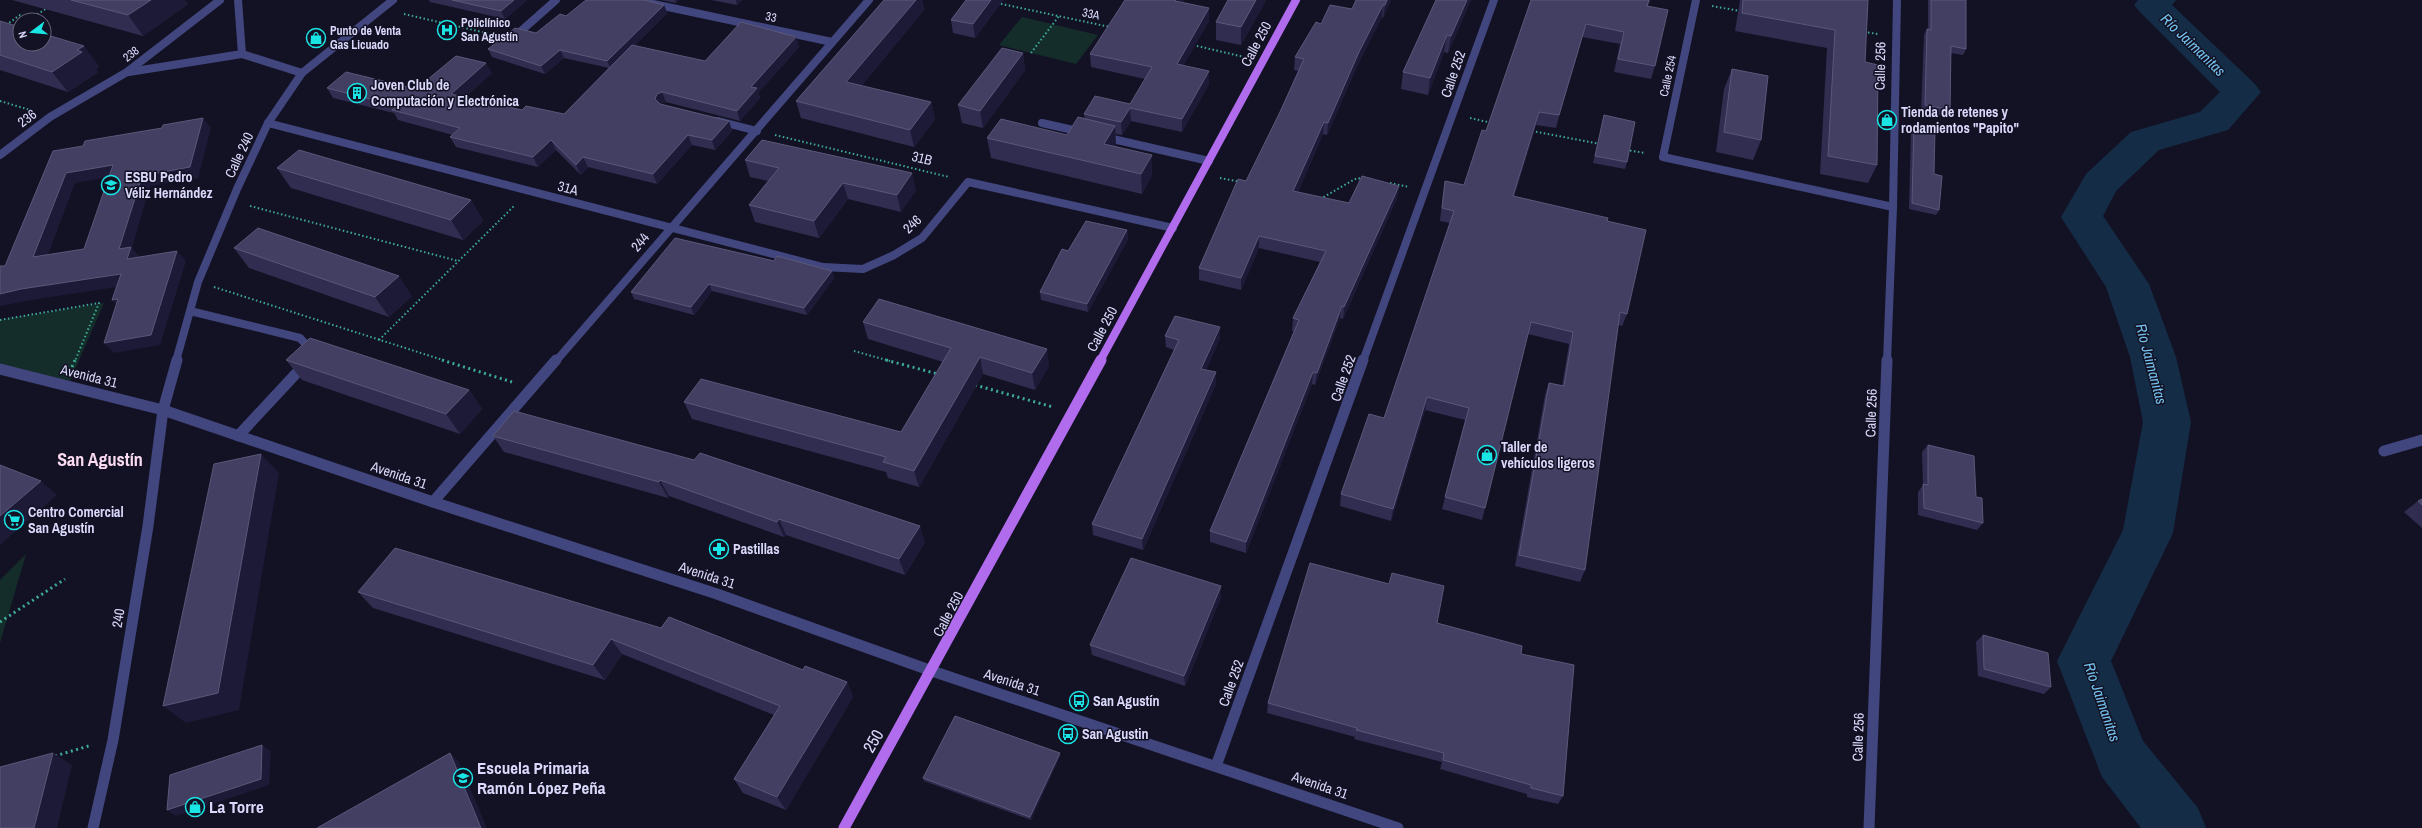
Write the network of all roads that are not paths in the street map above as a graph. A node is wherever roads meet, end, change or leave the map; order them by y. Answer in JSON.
{"nodes":[{"id":1,"x":220,"y":0,"type":"edge"},
{"id":2,"x":238,"y":0,"type":"edge"},
{"id":3,"x":393,"y":0,"type":"edge"},
{"id":4,"x":556,"y":0,"type":"edge"},
{"id":5,"x":635,"y":0,"type":"edge"},
{"id":6,"x":869,"y":0,"type":"edge"},
{"id":7,"x":1296,"y":0,"type":"edge"},
{"id":8,"x":1494,"y":0,"type":"edge"},
{"id":9,"x":1897,"y":0,"type":"edge"},
{"id":10,"x":1696,"y":2,"type":"edge"},
{"id":11,"x":521,"y":31,"type":"edge"},
{"id":12,"x":832,"y":42,"type":"junction"},
{"id":13,"x":242,"y":54,"type":"junction"},
{"id":14,"x":127,"y":72,"type":"junction"},
{"id":15,"x":302,"y":73,"type":"junction"},
{"id":16,"x":50,"y":117,"type":"joint"},
{"id":17,"x":711,"y":120,"type":"edge"},
{"id":18,"x":268,"y":123,"type":"junction"},
{"id":19,"x":1042,"y":123,"type":"dead end"},
{"id":20,"x":757,"y":131,"type":"junction"},
{"id":21,"x":0,"y":155,"type":"edge"},
{"id":22,"x":1209,"y":161,"type":"junction"},
{"id":23,"x":1893,"y":207,"type":"junction"},
{"id":24,"x":671,"y":228,"type":"junction"},
{"id":25,"x":1173,"y":228,"type":"junction"},
{"id":26,"x":863,"y":269,"type":"joint"},
{"id":27,"x":190,"y":311,"type":"junction"},
{"id":28,"x":0,"y":369,"type":"edge"},
{"id":29,"x":162,"y":410,"type":"junction"},
{"id":30,"x":238,"y":436,"type":"junction"},
{"id":31,"x":2422,"y":440,"type":"edge"},
{"id":32,"x":2384,"y":452,"type":"dead end"},
{"id":33,"x":433,"y":502,"type":"junction"},
{"id":34,"x":932,"y":671,"type":"junction"},
{"id":35,"x":1216,"y":766,"type":"junction"},
{"id":36,"x":93,"y":828,"type":"edge"},
{"id":37,"x":844,"y":828,"type":"edge"},
{"id":38,"x":1398,"y":828,"type":"edge"},
{"id":39,"x":1869,"y":828,"type":"edge"}],
"edges":[{"from":1,"to":14,"type":"street","name":"238"},
{"from":2,"to":13,"type":"street"},
{"from":3,"to":15,"type":"street","name":"Calle 240"},
{"from":4,"to":11,"type":"street"},
{"from":5,"to":12,"type":"street","name":"33"},
{"from":6,"to":12,"type":"street","name":"244"},
{"from":7,"to":22,"type":"main road","name":"Calle 250"},
{"from":8,"to":35,"type":"street","name":"Calle 252"},
{"from":9,"to":23,"type":"street","name":"Calle 256"},
{"from":10,"to":23,"type":"street","name":"Calle 254"},
{"from":12,"to":20,"type":"street","name":"244"},
{"from":13,"to":14,"type":"street"},
{"from":13,"to":15,"type":"street"},
{"from":14,"to":16,"type":"street","name":"238"},
{"from":15,"to":18,"type":"street","name":"Calle 240"},
{"from":16,"to":21,"type":"street","name":"236"},
{"from":17,"to":20,"type":"street"},
{"from":18,"to":24,"type":"street","name":"31A"},
{"from":18,"to":27,"type":"street","name":"Calle 240"},
{"from":19,"to":22,"type":"street"},
{"from":20,"to":24,"type":"street","name":"244"},
{"from":22,"to":25,"type":"main road","name":"Calle 250"},
{"from":23,"to":39,"type":"street","name":"Calle 256"},
{"from":24,"to":26,"type":"street","name":"31A"},
{"from":24,"to":33,"type":"street","name":"244"},
{"from":25,"to":26,"type":"street","name":"246"},
{"from":25,"to":34,"type":"main road","name":"Calle 250"},
{"from":27,"to":29,"type":"street","name":"Calle 240"},
{"from":27,"to":30,"type":"street"},
{"from":28,"to":29,"type":"street","name":"Avenida 31"},
{"from":29,"to":30,"type":"street","name":"Avenida 31"},
{"from":29,"to":36,"type":"street","name":"240"},
{"from":30,"to":33,"type":"street","name":"Avenida 31"},
{"from":31,"to":32,"type":"street"},
{"from":33,"to":34,"type":"street","name":"Avenida 31"},
{"from":34,"to":35,"type":"street","name":"Avenida 31"},
{"from":34,"to":37,"type":"main road","name":"250"},
{"from":35,"to":38,"type":"street","name":"Avenida 31"}]}
